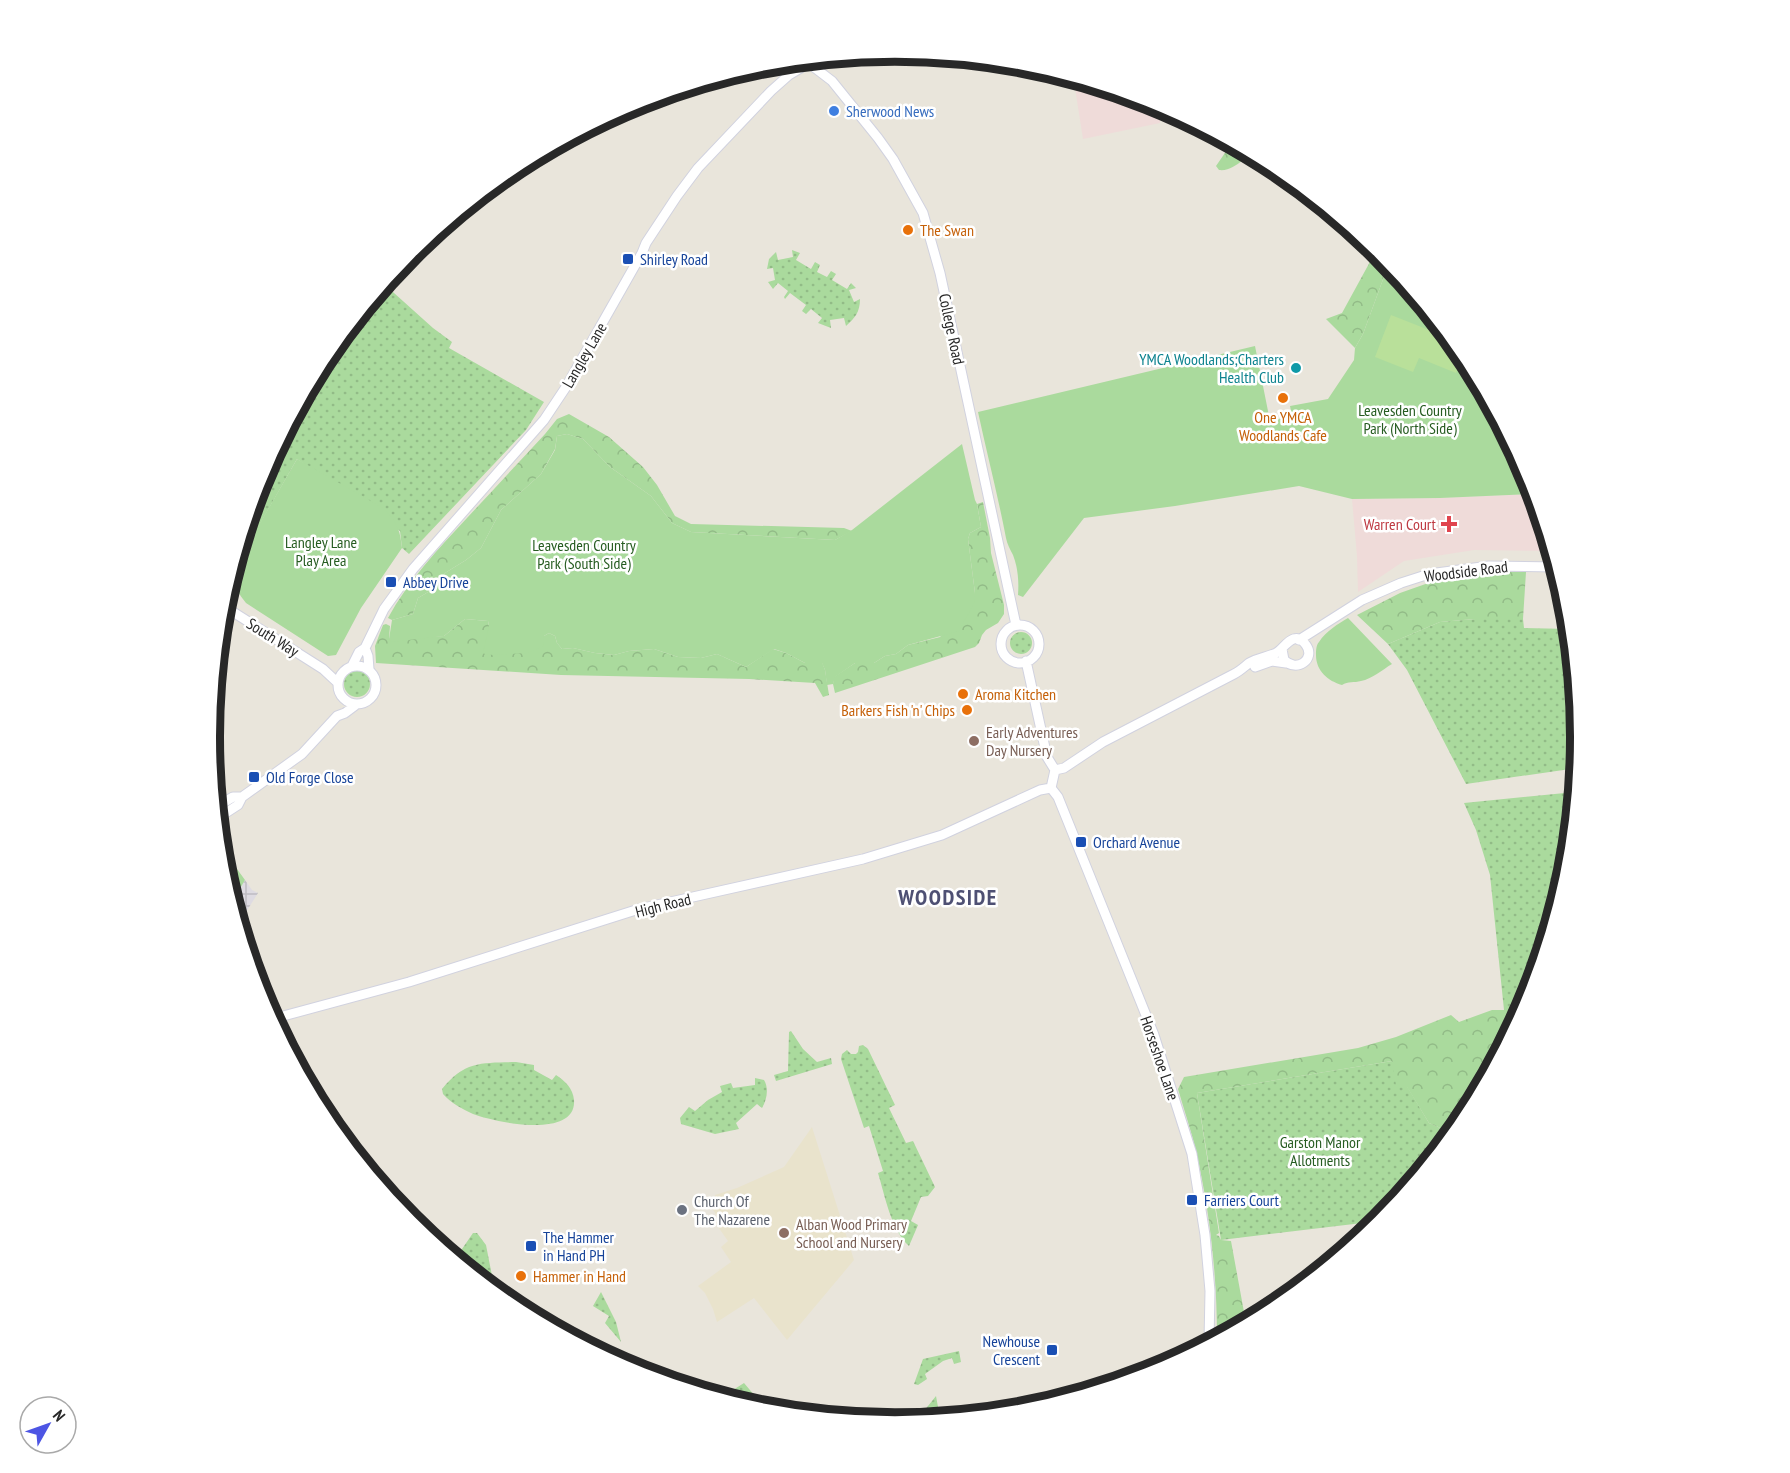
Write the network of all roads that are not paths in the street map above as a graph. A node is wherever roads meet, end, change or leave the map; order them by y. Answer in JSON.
{"nodes":[{"id":1,"x":818,"y":66,"type":"edge"},
{"id":2,"x":797,"y":69,"type":"edge"},
{"id":3,"x":1548,"y":567,"type":"edge"},
{"id":4,"x":232,"y":611,"type":"edge"},
{"id":5,"x":1016,"y":625,"type":"junction"},
{"id":6,"x":1317,"y":629,"type":"junction"},
{"id":7,"x":1299,"y":640,"type":"junction"},
{"id":8,"x":365,"y":648,"type":"junction"},
{"id":9,"x":1308,"y":648,"type":"junction"},
{"id":10,"x":1282,"y":650,"type":"junction"},
{"id":11,"x":1026,"y":661,"type":"junction"},
{"id":12,"x":1286,"y":663,"type":"junction"},
{"id":13,"x":349,"y":667,"type":"junction"},
{"id":14,"x":1244,"y":668,"type":"junction"},
{"id":15,"x":323,"y":669,"type":"junction"},
{"id":16,"x":369,"y":669,"type":"junction"},
{"id":17,"x":338,"y":683,"type":"junction"},
{"id":18,"x":340,"y":694,"type":"junction"},
{"id":19,"x":357,"y":704,"type":"junction"},
{"id":20,"x":337,"y":716,"type":"junction"},
{"id":21,"x":1055,"y":770,"type":"junction"},
{"id":22,"x":1051,"y":788,"type":"junction"},
{"id":23,"x":242,"y":797,"type":"junction"},
{"id":24,"x":223,"y":803,"type":"edge"},
{"id":25,"x":225,"y":814,"type":"edge"},
{"id":26,"x":281,"y":1016,"type":"edge"},
{"id":27,"x":1209,"y":1334,"type":"edge"}],
"edges":[{"from":1,"to":5,"type":"street","name":"College Road"},
{"from":2,"to":8,"type":"street","name":"Langley Lane"},
{"from":3,"to":6,"type":"street","name":"Woodside Road"},
{"from":4,"to":15,"type":"street","name":"South Way"},
{"from":5,"to":11,"type":"street"},
{"from":5,"to":11,"type":"street"},
{"from":6,"to":7,"type":"street","name":"Woodside Road"},
{"from":6,"to":9,"type":"street"},
{"from":7,"to":9,"type":"street"},
{"from":7,"to":10,"type":"street"},
{"from":8,"to":13,"type":"street","name":"Langley Lane"},
{"from":8,"to":16,"type":"street"},
{"from":9,"to":12,"type":"street"},
{"from":10,"to":12,"type":"street"},
{"from":10,"to":14,"type":"street"},
{"from":11,"to":21,"type":"street"},
{"from":12,"to":14,"type":"street"},
{"from":13,"to":15,"type":"street"},
{"from":13,"to":16,"type":"street"},
{"from":13,"to":17,"type":"street"},
{"from":14,"to":21,"type":"street"},
{"from":15,"to":17,"type":"street","name":"South Way"},
{"from":16,"to":19,"type":"street"},
{"from":17,"to":18,"type":"street"},
{"from":18,"to":19,"type":"street"},
{"from":18,"to":20,"type":"street"},
{"from":19,"to":20,"type":"street"},
{"from":20,"to":23,"type":"street"},
{"from":21,"to":22,"type":"street"},
{"from":22,"to":26,"type":"street","name":"High Road"},
{"from":22,"to":27,"type":"street","name":"Horseshoe Lane"},
{"from":23,"to":24,"type":"street"},
{"from":23,"to":25,"type":"street"}]}
